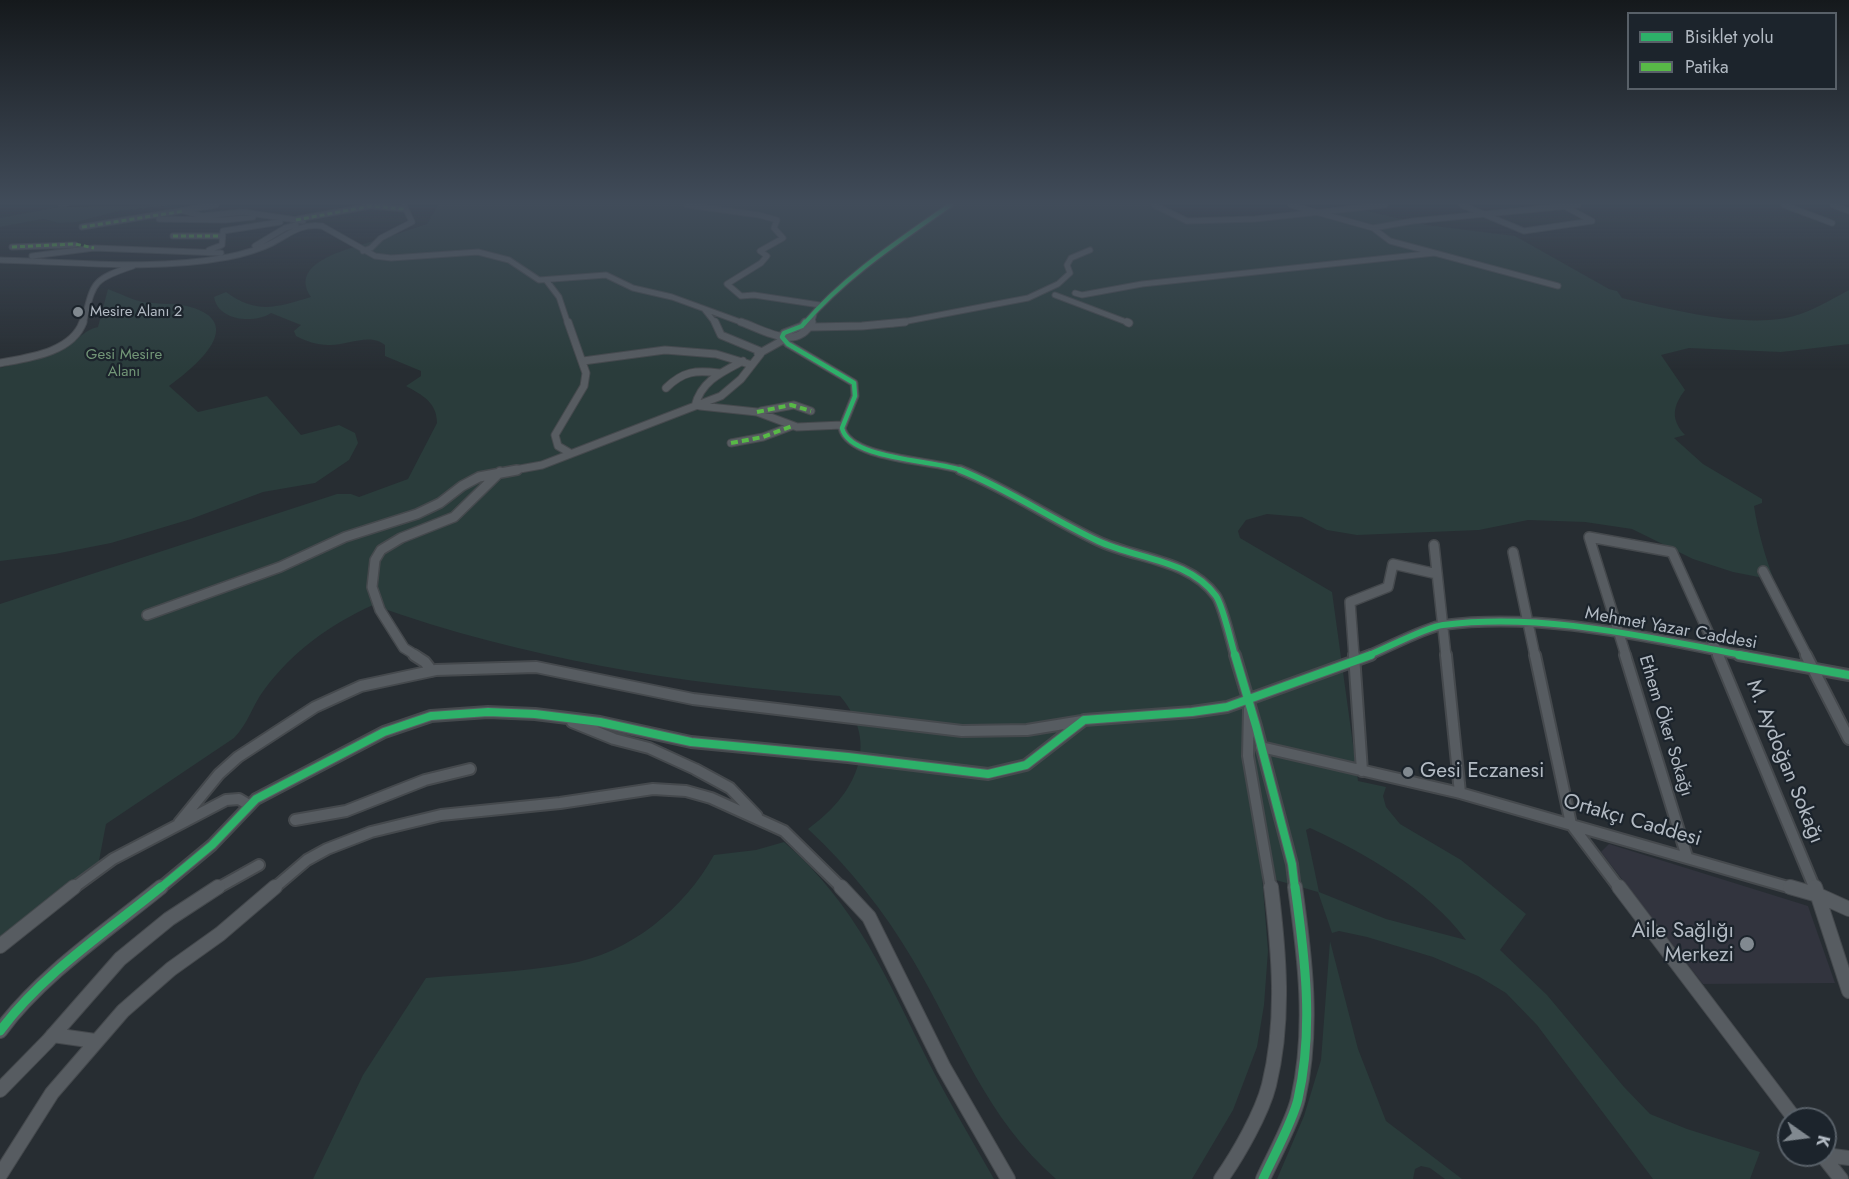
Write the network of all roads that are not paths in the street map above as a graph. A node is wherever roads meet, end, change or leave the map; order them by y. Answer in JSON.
{"nodes":[{"id":1,"x":4,"y":260,"type":"edge"},
{"id":2,"x":162,"y":260,"type":"edge"},
{"id":3,"x":201,"y":260,"type":"edge"},
{"id":4,"x":507,"y":260,"type":"edge"},
{"id":5,"x":764,"y":260,"type":"edge"},
{"id":6,"x":872,"y":260,"type":"edge"},
{"id":7,"x":1070,"y":260,"type":"edge"},
{"id":8,"x":1377,"y":260,"type":"edge"},
{"id":9,"x":1459,"y":260,"type":"edge"},
{"id":10,"x":149,"y":262,"type":"junction"},
{"id":11,"x":546,"y":280,"type":"junction"},
{"id":12,"x":1063,"y":280,"type":"junction"},
{"id":13,"x":1558,"y":286,"type":"dead end"},
{"id":14,"x":1075,"y":293,"type":"junction"},
{"id":15,"x":1055,"y":295,"type":"junction"},
{"id":16,"x":1027,"y":297,"type":"junction"},
{"id":17,"x":692,"y":304,"type":"junction"},
{"id":18,"x":820,"y":304,"type":"junction"},
{"id":19,"x":815,"y":311,"type":"junction"},
{"id":20,"x":1130,"y":324,"type":"dead end"},
{"id":21,"x":756,"y":327,"type":"junction"},
{"id":22,"x":811,"y":327,"type":"junction"},
{"id":23,"x":792,"y":331,"type":"junction"},
{"id":24,"x":799,"y":337,"type":"junction"},
{"id":25,"x":785,"y":339,"type":"junction"},
{"id":26,"x":762,"y":352,"type":"junction"},
{"id":27,"x":805,"y":352,"type":"junction"},
{"id":28,"x":583,"y":362,"type":"junction"},
{"id":29,"x":741,"y":362,"type":"junction"},
{"id":30,"x":0,"y":363,"type":"edge"},
{"id":31,"x":752,"y":365,"type":"junction"},
{"id":32,"x":719,"y":373,"type":"junction"},
{"id":33,"x":666,"y":388,"type":"dead end"},
{"id":34,"x":695,"y":406,"type":"junction"},
{"id":35,"x":757,"y":411,"type":"junction"},
{"id":36,"x":811,"y":411,"type":"dead end"},
{"id":37,"x":842,"y":425,"type":"junction"},
{"id":38,"x":792,"y":426,"type":"junction"},
{"id":39,"x":731,"y":443,"type":"dead end"},
{"id":40,"x":570,"y":453,"type":"junction"},
{"id":41,"x":500,"y":472,"type":"junction"},
{"id":42,"x":1434,"y":545,"type":"dead end"},
{"id":43,"x":1513,"y":552,"type":"dead end"},
{"id":44,"x":1672,"y":552,"type":"joint"},
{"id":45,"x":1763,"y":571,"type":"dead end"},
{"id":46,"x":1437,"y":574,"type":"junction"},
{"id":47,"x":147,"y":615,"type":"dead end"},
{"id":48,"x":1528,"y":622,"type":"junction"},
{"id":49,"x":1441,"y":625,"type":"junction"},
{"id":50,"x":1620,"y":633,"type":"junction"},
{"id":51,"x":1716,"y":650,"type":"junction"},
{"id":52,"x":1353,"y":662,"type":"junction"},
{"id":53,"x":1812,"y":669,"type":"junction"},
{"id":54,"x":432,"y":671,"type":"junction"},
{"id":55,"x":1849,"y":675,"type":"edge"},
{"id":56,"x":1249,"y":701,"type":"junction"},
{"id":57,"x":562,"y":717,"type":"junction"},
{"id":58,"x":1084,"y":720,"type":"junction"},
{"id":59,"x":1849,"y":739,"type":"edge"},
{"id":60,"x":1261,"y":747,"type":"junction"},
{"id":61,"x":470,"y":769,"type":"dead end"},
{"id":62,"x":1362,"y":771,"type":"junction"},
{"id":63,"x":1460,"y":793,"type":"junction"},
{"id":64,"x":249,"y":805,"type":"junction"},
{"id":65,"x":296,"y":820,"type":"dead end"},
{"id":66,"x":763,"y":822,"type":"junction"},
{"id":67,"x":179,"y":823,"type":"junction"},
{"id":68,"x":1571,"y":824,"type":"junction"},
{"id":69,"x":1687,"y":857,"type":"junction"},
{"id":70,"x":260,"y":865,"type":"dead end"},
{"id":71,"x":1818,"y":895,"type":"junction"},
{"id":72,"x":1849,"y":909,"type":"edge"},
{"id":73,"x":0,"y":946,"type":"edge"},
{"id":74,"x":1849,"y":991,"type":"edge"},
{"id":75,"x":5,"y":1019,"type":"edge"},
{"id":76,"x":0,"y":1031,"type":"edge"},
{"id":77,"x":53,"y":1035,"type":"junction"},
{"id":78,"x":95,"y":1041,"type":"junction"},
{"id":79,"x":0,"y":1090,"type":"edge"},
{"id":80,"x":1786,"y":1107,"type":"edge"},
{"id":81,"x":0,"y":1175,"type":"edge"},
{"id":82,"x":1008,"y":1179,"type":"edge"},
{"id":83,"x":1221,"y":1179,"type":"edge"},
{"id":84,"x":1263,"y":1179,"type":"edge"}],
"edges":[{"from":1,"to":10,"type":"street"},
{"from":2,"to":10,"type":"street"},
{"from":3,"to":10,"type":"street"},
{"from":4,"to":11,"type":"street"},
{"from":5,"to":18,"type":"street"},
{"from":6,"to":18,"type":"street"},
{"from":7,"to":12,"type":"street"},
{"from":8,"to":14,"type":"street"},
{"from":9,"to":13,"type":"street"},
{"from":10,"to":30,"type":"street"},
{"from":11,"to":17,"type":"street"},
{"from":11,"to":28,"type":"street"},
{"from":12,"to":14,"type":"street"},
{"from":12,"to":16,"type":"street"},
{"from":14,"to":15,"type":"street"},
{"from":15,"to":16,"type":"street"},
{"from":15,"to":20,"type":"street"},
{"from":16,"to":22,"type":"street"},
{"from":17,"to":21,"type":"street"},
{"from":17,"to":26,"type":"street"},
{"from":18,"to":19,"type":"street"},
{"from":19,"to":22,"type":"street"},
{"from":19,"to":23,"type":"street"},
{"from":21,"to":23,"type":"street"},
{"from":21,"to":25,"type":"street"},
{"from":22,"to":24,"type":"street"},
{"from":23,"to":24,"type":"street"},
{"from":23,"to":25,"type":"street"},
{"from":24,"to":25,"type":"street"},
{"from":24,"to":27,"type":"street"},
{"from":25,"to":26,"type":"street"},
{"from":25,"to":27,"type":"street"},
{"from":26,"to":29,"type":"street"},
{"from":26,"to":31,"type":"street"},
{"from":27,"to":37,"type":"street"},
{"from":28,"to":29,"type":"street"},
{"from":28,"to":40,"type":"street"},
{"from":29,"to":31,"type":"street"},
{"from":29,"to":32,"type":"street"},
{"from":31,"to":34,"type":"street"},
{"from":32,"to":33,"type":"street"},
{"from":32,"to":34,"type":"street"},
{"from":34,"to":35,"type":"street"},
{"from":34,"to":40,"type":"street"},
{"from":35,"to":36,"type":"street"},
{"from":35,"to":38,"type":"street"},
{"from":37,"to":38,"type":"street"},
{"from":37,"to":56,"type":"street"},
{"from":38,"to":39,"type":"street"},
{"from":40,"to":41,"type":"street"},
{"from":41,"to":47,"type":"street"},
{"from":41,"to":54,"type":"street"},
{"from":42,"to":46,"type":"street"},
{"from":43,"to":48,"type":"street"},
{"from":44,"to":50,"type":"street","name":"Ethem Öker Sokağı"},
{"from":44,"to":51,"type":"street","name":"M. Aydoğan Sokağı"},
{"from":45,"to":53,"type":"street"},
{"from":46,"to":49,"type":"street"},
{"from":46,"to":52,"type":"street"},
{"from":48,"to":49,"type":"street","name":"Mehmet Yazar Caddesi"},
{"from":48,"to":50,"type":"street","name":"Mehmet Yazar Caddesi"},
{"from":48,"to":68,"type":"street"},
{"from":49,"to":52,"type":"street","name":"Mehmet Yazar Caddesi"},
{"from":49,"to":63,"type":"street"},
{"from":50,"to":51,"type":"street","name":"Mehmet Yazar Caddesi"},
{"from":50,"to":69,"type":"street","name":"Ethem Öker Sokağı"},
{"from":51,"to":53,"type":"street","name":"Mehmet Yazar Caddesi"},
{"from":51,"to":71,"type":"street","name":"M. Aydoğan Sokağı"},
{"from":52,"to":56,"type":"street","name":"Mehmet Yazar Caddesi"},
{"from":52,"to":62,"type":"street"},
{"from":53,"to":55,"type":"street","name":"Mehmet Yazar Caddesi"},
{"from":53,"to":59,"type":"street"},
{"from":54,"to":58,"type":"street","name":"Mehmet Yazar Caddesi"},
{"from":54,"to":67,"type":"street","name":"Mehmet Yazar Caddesi"},
{"from":56,"to":58,"type":"street","name":"Mehmet Yazar Caddesi"},
{"from":56,"to":60,"type":"street"},
{"from":56,"to":83,"type":"street"},
{"from":57,"to":58,"type":"street"},
{"from":57,"to":64,"type":"street"},
{"from":57,"to":66,"type":"street"},
{"from":60,"to":62,"type":"street","name":"Ortakçı Caddesi"},
{"from":60,"to":84,"type":"street"},
{"from":61,"to":65,"type":"street"},
{"from":62,"to":63,"type":"street","name":"Ortakçı Caddesi"},
{"from":63,"to":68,"type":"street","name":"Ortakçı Caddesi"},
{"from":64,"to":67,"type":"street"},
{"from":64,"to":75,"type":"street"},
{"from":66,"to":78,"type":"street"},
{"from":66,"to":82,"type":"street"},
{"from":67,"to":73,"type":"street"},
{"from":68,"to":69,"type":"street","name":"Ortakçı Caddesi"},
{"from":68,"to":80,"type":"street"},
{"from":69,"to":71,"type":"street","name":"Ortakçı Caddesi"},
{"from":70,"to":77,"type":"street"},
{"from":71,"to":72,"type":"street","name":"Ortakçı Caddesi"},
{"from":71,"to":74,"type":"street","name":"M. Aydoğan Sokağı"},
{"from":75,"to":76,"type":"street"},
{"from":77,"to":78,"type":"street"},
{"from":77,"to":79,"type":"street"},
{"from":78,"to":81,"type":"street"}]}
